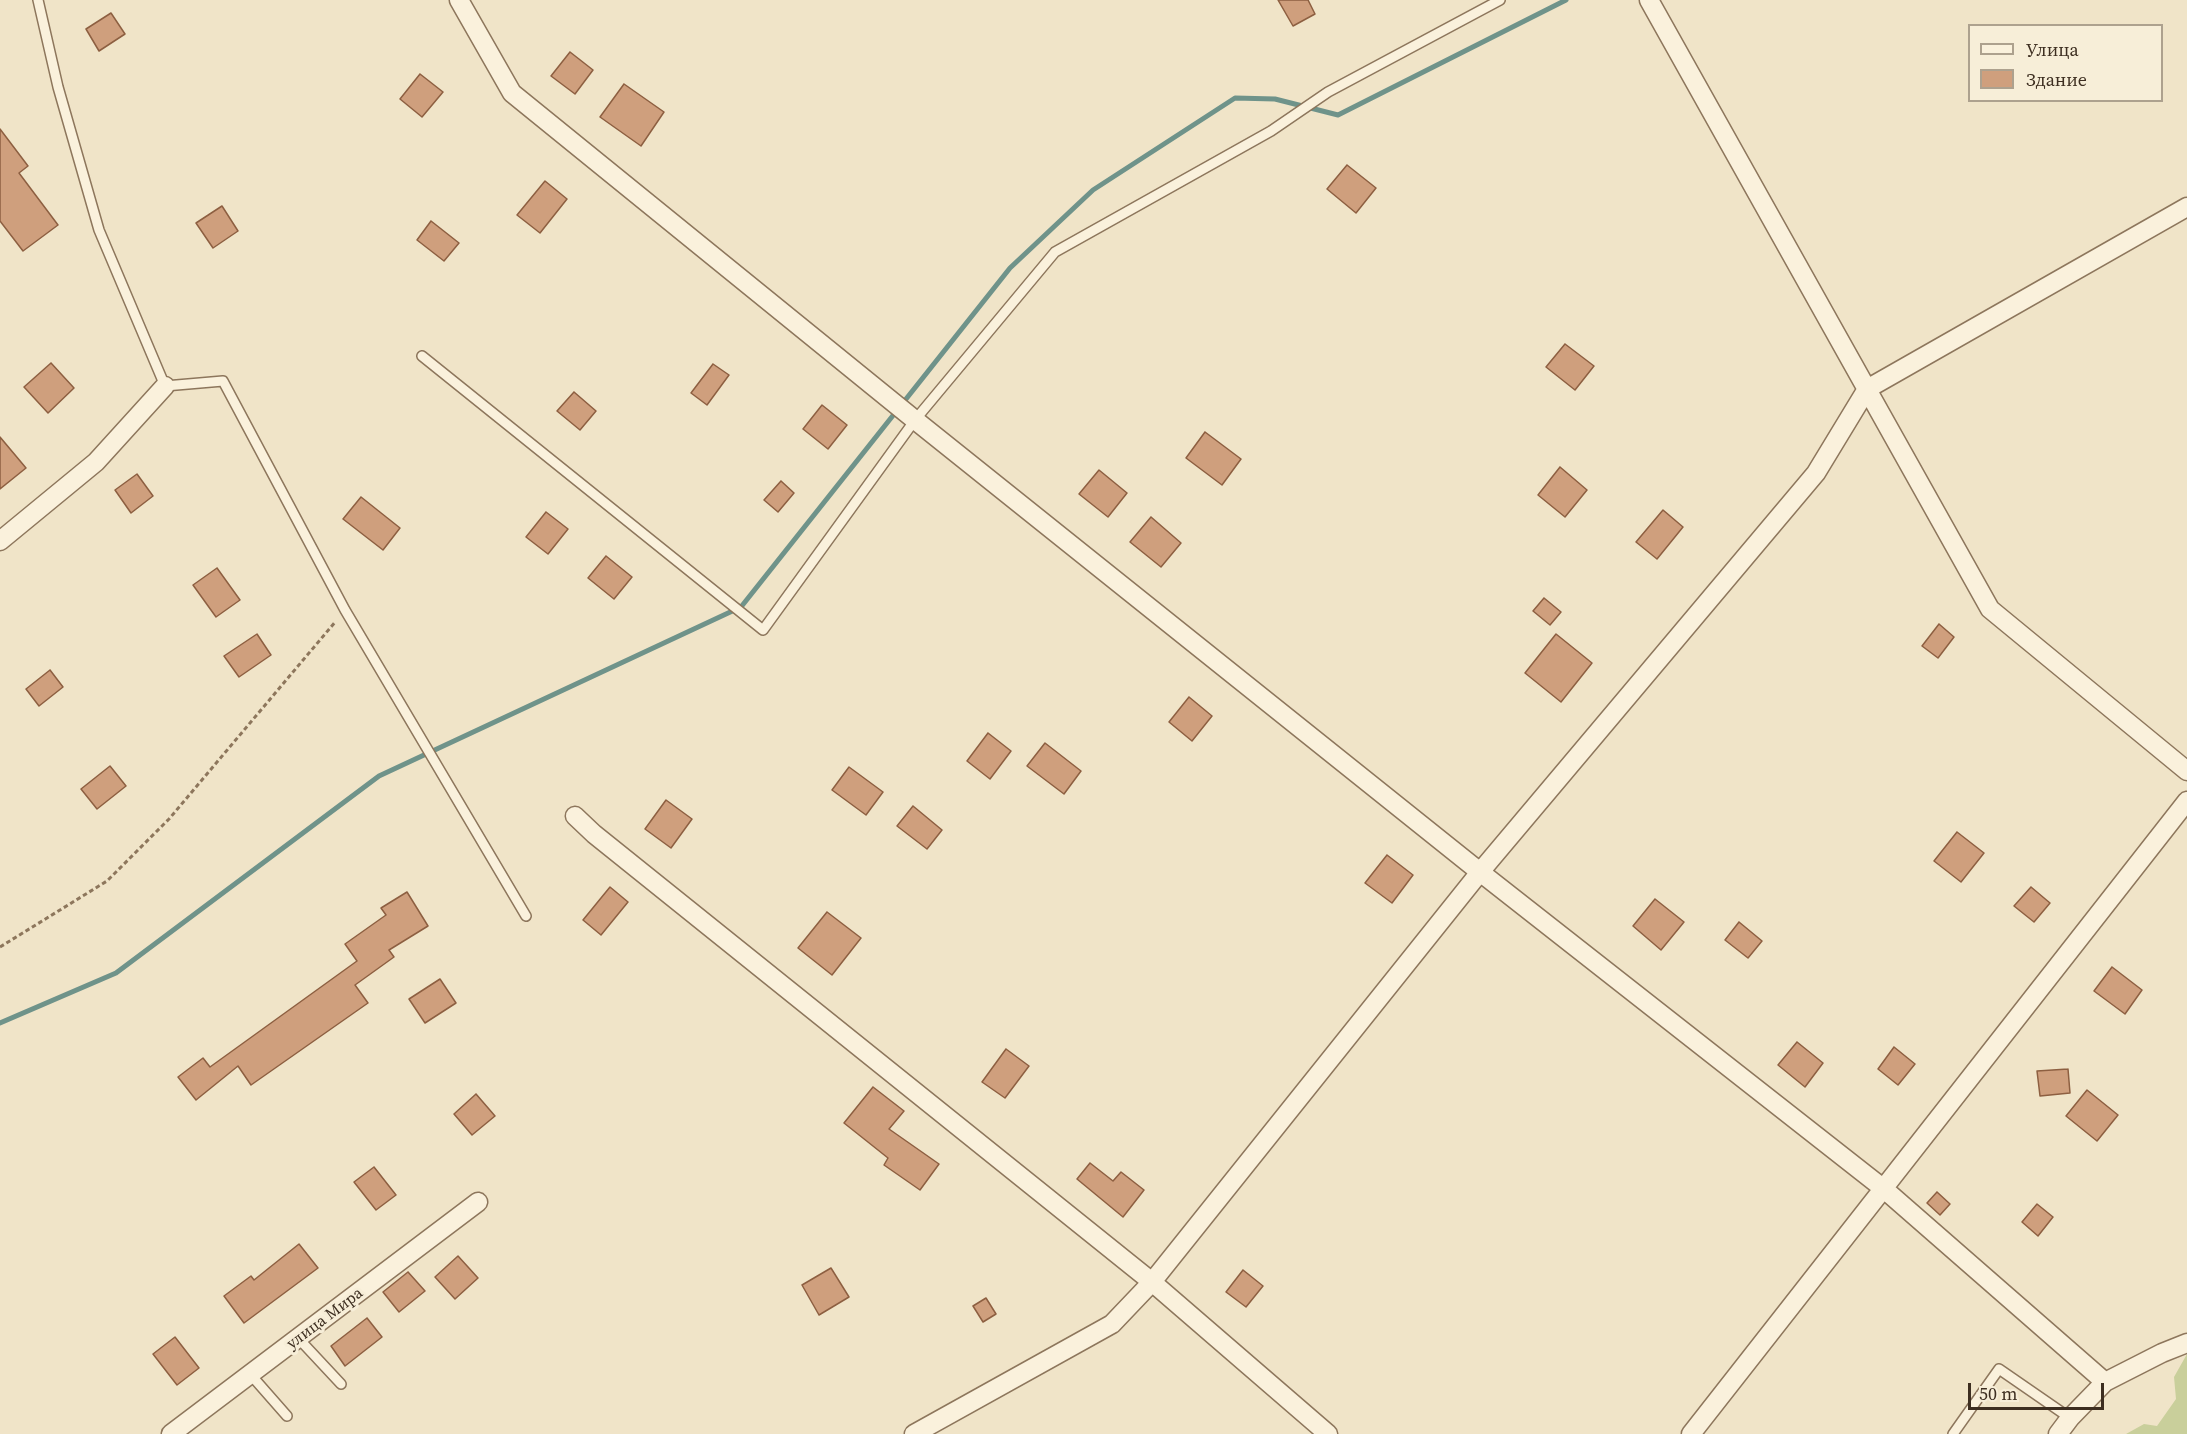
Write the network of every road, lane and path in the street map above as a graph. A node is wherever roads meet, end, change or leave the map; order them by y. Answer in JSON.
{"nodes":[{"id":1,"x":38,"y":0,"type":"edge"},
{"id":2,"x":459,"y":0,"type":"edge"},
{"id":3,"x":1500,"y":0,"type":"edge"},
{"id":4,"x":1649,"y":0,"type":"edge"},
{"id":5,"x":2187,"y":207,"type":"edge"},
{"id":6,"x":422,"y":356,"type":"dead end"},
{"id":7,"x":165,"y":386,"type":"junction"},
{"id":8,"x":1867,"y":389,"type":"junction"},
{"id":9,"x":915,"y":420,"type":"junction"},
{"id":10,"x":0,"y":541,"type":"edge"},
{"id":11,"x":345,"y":610,"type":"junction"},
{"id":12,"x":2187,"y":771,"type":"edge"},
{"id":13,"x":2187,"y":801,"type":"edge"},
{"id":14,"x":574,"y":816,"type":"dead end"},
{"id":15,"x":1480,"y":872,"type":"junction"},
{"id":16,"x":526,"y":916,"type":"dead end"},
{"id":17,"x":0,"y":947,"type":"edge"},
{"id":18,"x":1884,"y":1189,"type":"junction"},
{"id":19,"x":478,"y":1202,"type":"dead end"},
{"id":20,"x":1152,"y":1282,"type":"junction"},
{"id":21,"x":299,"y":1339,"type":"junction"},
{"id":22,"x":2187,"y":1343,"type":"edge"},
{"id":23,"x":251,"y":1375,"type":"junction"},
{"id":24,"x":2104,"y":1382,"type":"junction"},
{"id":25,"x":341,"y":1384,"type":"dead end"},
{"id":26,"x":287,"y":1416,"type":"dead end"},
{"id":27,"x":2070,"y":1418,"type":"junction"},
{"id":28,"x":171,"y":1434,"type":"edge"},
{"id":29,"x":914,"y":1434,"type":"edge"},
{"id":30,"x":1328,"y":1434,"type":"edge"},
{"id":31,"x":1691,"y":1434,"type":"edge"},
{"id":32,"x":1953,"y":1434,"type":"edge"},
{"id":33,"x":2058,"y":1434,"type":"edge"}],
"edges":[{"from":1,"to":7,"type":"lane"},
{"from":2,"to":9,"type":"street"},
{"from":3,"to":9,"type":"lane"},
{"from":4,"to":8,"type":"street"},
{"from":5,"to":8,"type":"street"},
{"from":6,"to":9,"type":"lane"},
{"from":7,"to":10,"type":"street"},
{"from":7,"to":11,"type":"lane"},
{"from":8,"to":12,"type":"street"},
{"from":8,"to":15,"type":"street"},
{"from":9,"to":15,"type":"street"},
{"from":11,"to":16,"type":"lane"},
{"from":11,"to":17,"type":"path"},
{"from":13,"to":18,"type":"street"},
{"from":14,"to":20,"type":"street"},
{"from":15,"to":18,"type":"street"},
{"from":15,"to":20,"type":"street"},
{"from":18,"to":24,"type":"street"},
{"from":18,"to":31,"type":"street"},
{"from":19,"to":21,"type":"street","name":"улица Мира"},
{"from":20,"to":29,"type":"street"},
{"from":20,"to":30,"type":"street"},
{"from":21,"to":23,"type":"street","name":"улица Мира"},
{"from":21,"to":25,"type":"lane"},
{"from":22,"to":24,"type":"street"},
{"from":23,"to":26,"type":"lane"},
{"from":23,"to":28,"type":"street","name":"улица Мира"},
{"from":24,"to":27,"type":"street"},
{"from":27,"to":32,"type":"lane"},
{"from":27,"to":33,"type":"street"}]}
